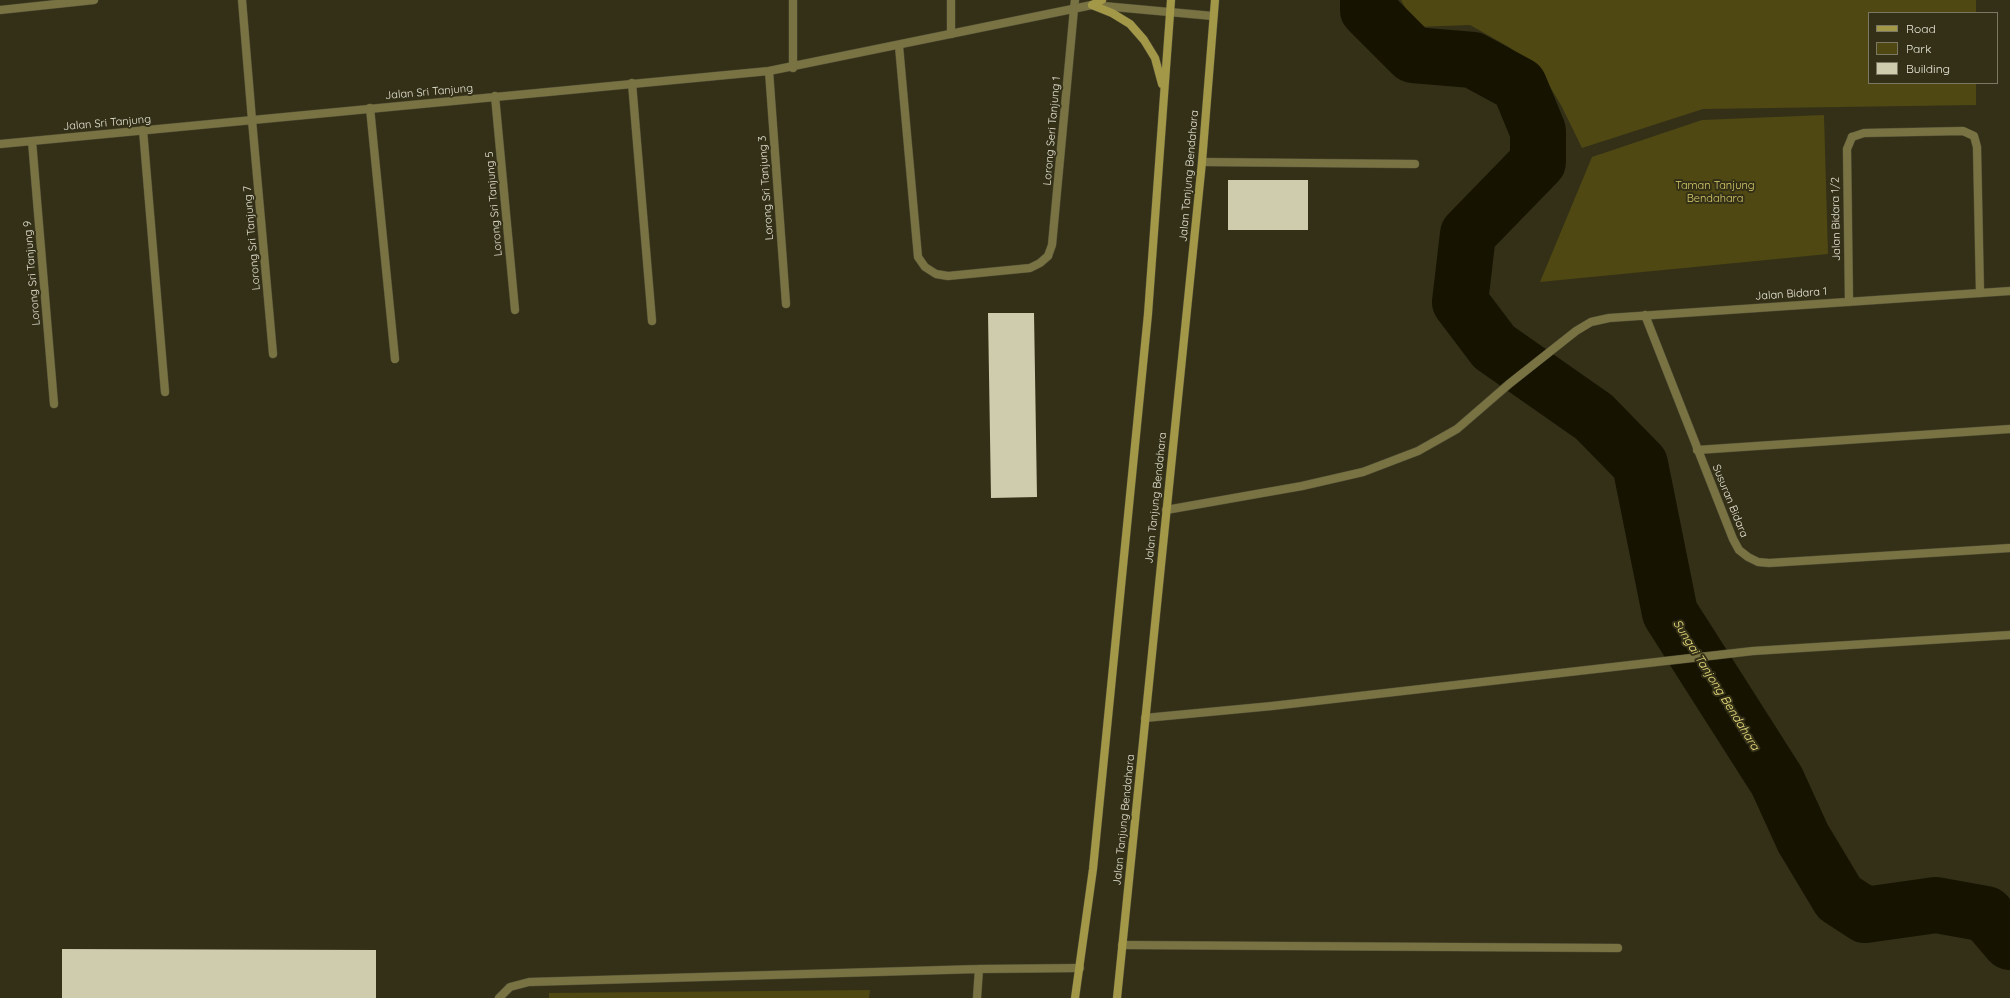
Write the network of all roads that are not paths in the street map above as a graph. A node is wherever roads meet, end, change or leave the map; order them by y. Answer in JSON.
{"nodes":[{"id":1,"x":94,"y":0,"type":"edge"},
{"id":2,"x":242,"y":0,"type":"edge"},
{"id":3,"x":793,"y":0,"type":"edge"},
{"id":4,"x":951,"y":0,"type":"edge"},
{"id":5,"x":1102,"y":0,"type":"edge"},
{"id":6,"x":1171,"y":0,"type":"edge"},
{"id":7,"x":1215,"y":0,"type":"edge"},
{"id":8,"x":1075,"y":4,"type":"edge"},
{"id":9,"x":1092,"y":5,"type":"junction"},
{"id":10,"x":0,"y":10,"type":"edge"},
{"id":11,"x":1170,"y":12,"type":"junction"},
{"id":12,"x":1213,"y":16,"type":"junction"},
{"id":13,"x":951,"y":34,"type":"junction"},
{"id":14,"x":899,"y":46,"type":"junction"},
{"id":15,"x":793,"y":68,"type":"junction"},
{"id":16,"x":769,"y":71,"type":"junction"},
{"id":17,"x":632,"y":83,"type":"junction"},
{"id":18,"x":495,"y":96,"type":"junction"},
{"id":19,"x":1163,"y":101,"type":"junction"},
{"id":20,"x":370,"y":108,"type":"junction"},
{"id":21,"x":252,"y":120,"type":"junction"},
{"id":22,"x":143,"y":130,"type":"junction"},
{"id":23,"x":32,"y":141,"type":"junction"},
{"id":24,"x":0,"y":144,"type":"edge"},
{"id":25,"x":1202,"y":162,"type":"junction"},
{"id":26,"x":1415,"y":164,"type":"dead end"},
{"id":27,"x":2010,"y":291,"type":"edge"},
{"id":28,"x":1980,"y":293,"type":"junction"},
{"id":29,"x":1849,"y":302,"type":"junction"},
{"id":30,"x":786,"y":304,"type":"dead end"},
{"id":31,"x":516,"y":310,"type":"dead end"},
{"id":32,"x":1645,"y":315,"type":"junction"},
{"id":33,"x":652,"y":321,"type":"dead end"},
{"id":34,"x":273,"y":354,"type":"dead end"},
{"id":35,"x":395,"y":359,"type":"dead end"},
{"id":36,"x":165,"y":392,"type":"dead end"},
{"id":37,"x":54,"y":404,"type":"dead end"},
{"id":38,"x":2010,"y":429,"type":"edge"},
{"id":39,"x":1697,"y":450,"type":"junction"},
{"id":40,"x":1166,"y":510,"type":"junction"},
{"id":41,"x":2010,"y":548,"type":"edge"},
{"id":42,"x":2010,"y":635,"type":"edge"},
{"id":43,"x":1146,"y":718,"type":"junction"},
{"id":44,"x":1122,"y":945,"type":"junction"},
{"id":45,"x":1618,"y":948,"type":"dead end"},
{"id":46,"x":1080,"y":968,"type":"junction"},
{"id":47,"x":979,"y":969,"type":"junction"},
{"id":48,"x":499,"y":998,"type":"edge"},
{"id":49,"x":977,"y":998,"type":"edge"},
{"id":50,"x":1075,"y":998,"type":"edge"},
{"id":51,"x":1117,"y":998,"type":"edge"}],
"edges":[{"from":1,"to":10,"type":"street"},
{"from":2,"to":21,"type":"street","name":"Lorong Sri Tanjung 7"},
{"from":3,"to":15,"type":"street"},
{"from":4,"to":13,"type":"street"},
{"from":5,"to":9,"type":"main road"},
{"from":6,"to":11,"type":"main road"},
{"from":7,"to":12,"type":"main road","name":"Jalan Tanjung Bendahara"},
{"from":8,"to":9,"type":"street","name":"Jalan Sri Tanjung"},
{"from":8,"to":13,"type":"street","name":"Jalan Sri Tanjung"},
{"from":8,"to":14,"type":"street","name":"Lorong Seri Tanjung 1"},
{"from":9,"to":11,"type":"street","name":"Jalan Sri Tanjung"},
{"from":9,"to":19,"type":"main road"},
{"from":11,"to":12,"type":"street","name":"Jalan Sri Tanjung"},
{"from":11,"to":19,"type":"main road"},
{"from":12,"to":25,"type":"main road","name":"Jalan Tanjung Bendahara"},
{"from":13,"to":14,"type":"street","name":"Jalan Sri Tanjung"},
{"from":14,"to":15,"type":"street","name":"Jalan Sri Tanjung"},
{"from":15,"to":16,"type":"street","name":"Jalan Sri Tanjung"},
{"from":16,"to":17,"type":"street","name":"Jalan Sri Tanjung"},
{"from":16,"to":30,"type":"street","name":"Lorong Sri Tanjung 3"},
{"from":17,"to":18,"type":"street","name":"Jalan Sri Tanjung"},
{"from":17,"to":33,"type":"street"},
{"from":18,"to":20,"type":"street","name":"Jalan Sri Tanjung"},
{"from":18,"to":31,"type":"street","name":"Lorong Sri Tanjung 5"},
{"from":19,"to":46,"type":"main road"},
{"from":20,"to":21,"type":"street","name":"Jalan Sri Tanjung"},
{"from":20,"to":35,"type":"street"},
{"from":21,"to":22,"type":"street","name":"Jalan Sri Tanjung"},
{"from":21,"to":34,"type":"street","name":"Lorong Sri Tanjung 7"},
{"from":22,"to":23,"type":"street","name":"Jalan Sri Tanjung"},
{"from":22,"to":36,"type":"street"},
{"from":23,"to":24,"type":"street","name":"Jalan Sri Tanjung"},
{"from":23,"to":37,"type":"street","name":"Lorong Sri Tanjung 9"},
{"from":25,"to":26,"type":"street"},
{"from":25,"to":40,"type":"main road","name":"Jalan Tanjung Bendahara"},
{"from":27,"to":28,"type":"street","name":"Jalan Bidara 1"},
{"from":28,"to":29,"type":"street","name":"Jalan Bidara 1"},
{"from":28,"to":29,"type":"street","name":"Jalan Bidara 1/2"},
{"from":29,"to":32,"type":"street","name":"Jalan Bidara 1"},
{"from":32,"to":39,"type":"street","name":"Susuran Bidara"},
{"from":32,"to":40,"type":"street","name":"Jalan Bidara 1"},
{"from":38,"to":39,"type":"street"},
{"from":39,"to":41,"type":"street","name":"Susuran Bidara"},
{"from":40,"to":43,"type":"main road","name":"Jalan Tanjung Bendahara"},
{"from":42,"to":43,"type":"street"},
{"from":43,"to":44,"type":"main road","name":"Jalan Tanjung Bendahara"},
{"from":44,"to":45,"type":"street"},
{"from":44,"to":51,"type":"main road","name":"Jalan Tanjung Bendahara"},
{"from":46,"to":47,"type":"street"},
{"from":46,"to":50,"type":"main road"},
{"from":47,"to":48,"type":"street"},
{"from":47,"to":49,"type":"street"}]}
